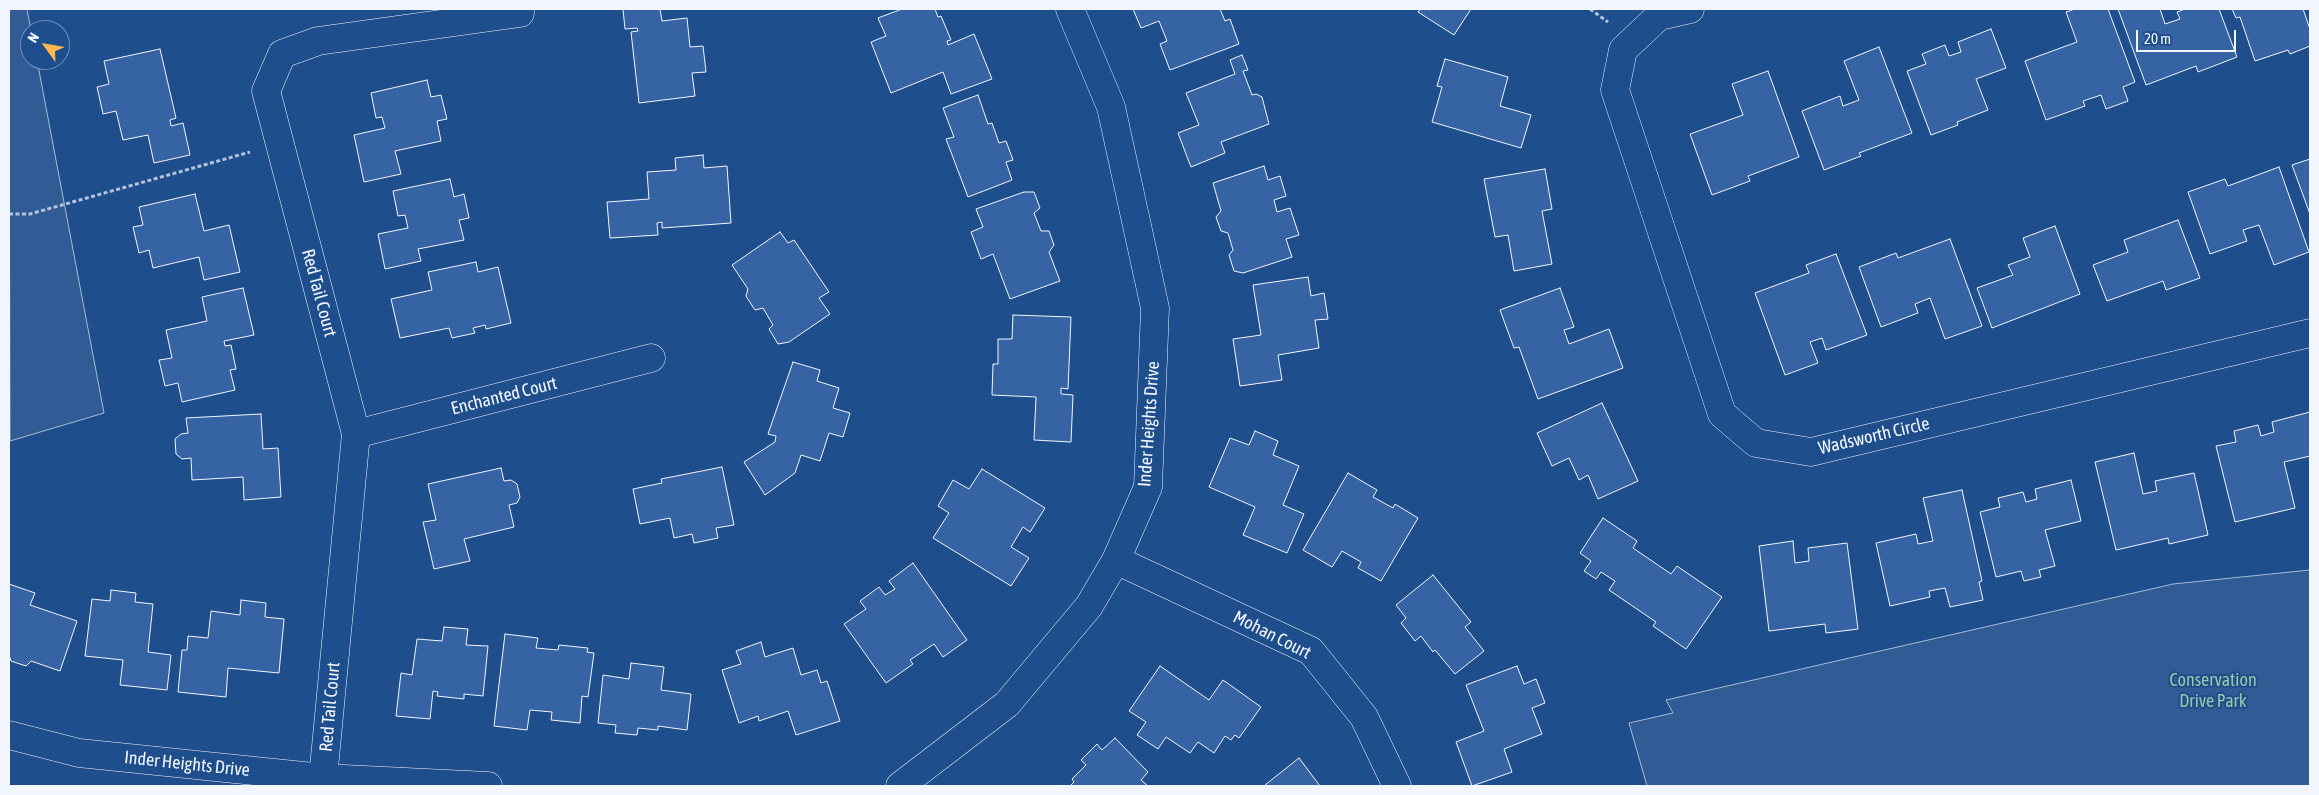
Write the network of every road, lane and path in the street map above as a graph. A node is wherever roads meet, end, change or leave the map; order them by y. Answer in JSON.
{"nodes":[{"id":1,"x":1070,"y":9,"type":"edge"},
{"id":2,"x":1690,"y":9,"type":"edge"},
{"id":3,"x":520,"y":13,"type":"dead end"},
{"id":4,"x":281,"y":144,"type":"junction"},
{"id":5,"x":9,"y":214,"type":"edge"},
{"id":6,"x":2310,"y":333,"type":"edge"},
{"id":7,"x":651,"y":358,"type":"dead end"},
{"id":8,"x":356,"y":434,"type":"junction"},
{"id":9,"x":1116,"y":560,"type":"junction"},
{"id":10,"x":9,"y":735,"type":"edge"},
{"id":11,"x":323,"y":778,"type":"junction"},
{"id":12,"x":488,"y":786,"type":"edge"},
{"id":13,"x":900,"y":786,"type":"edge"},
{"id":14,"x":1397,"y":786,"type":"edge"}],
"edges":[{"from":1,"to":9,"type":"street","name":"Inder Heights Drive"},
{"from":2,"to":6,"type":"street","name":"Wadsworth Circle"},
{"from":3,"to":4,"type":"street","name":"Red Tail Court"},
{"from":4,"to":5,"type":"path"},
{"from":4,"to":8,"type":"street","name":"Red Tail Court"},
{"from":7,"to":8,"type":"street","name":"Enchanted Court"},
{"from":8,"to":11,"type":"street","name":"Red Tail Court"},
{"from":9,"to":13,"type":"street","name":"Inder Heights Drive"},
{"from":9,"to":14,"type":"street","name":"Mohan Court"},
{"from":10,"to":11,"type":"street","name":"Inder Heights Drive"},
{"from":11,"to":12,"type":"street","name":"Inder Heights Drive"}]}
